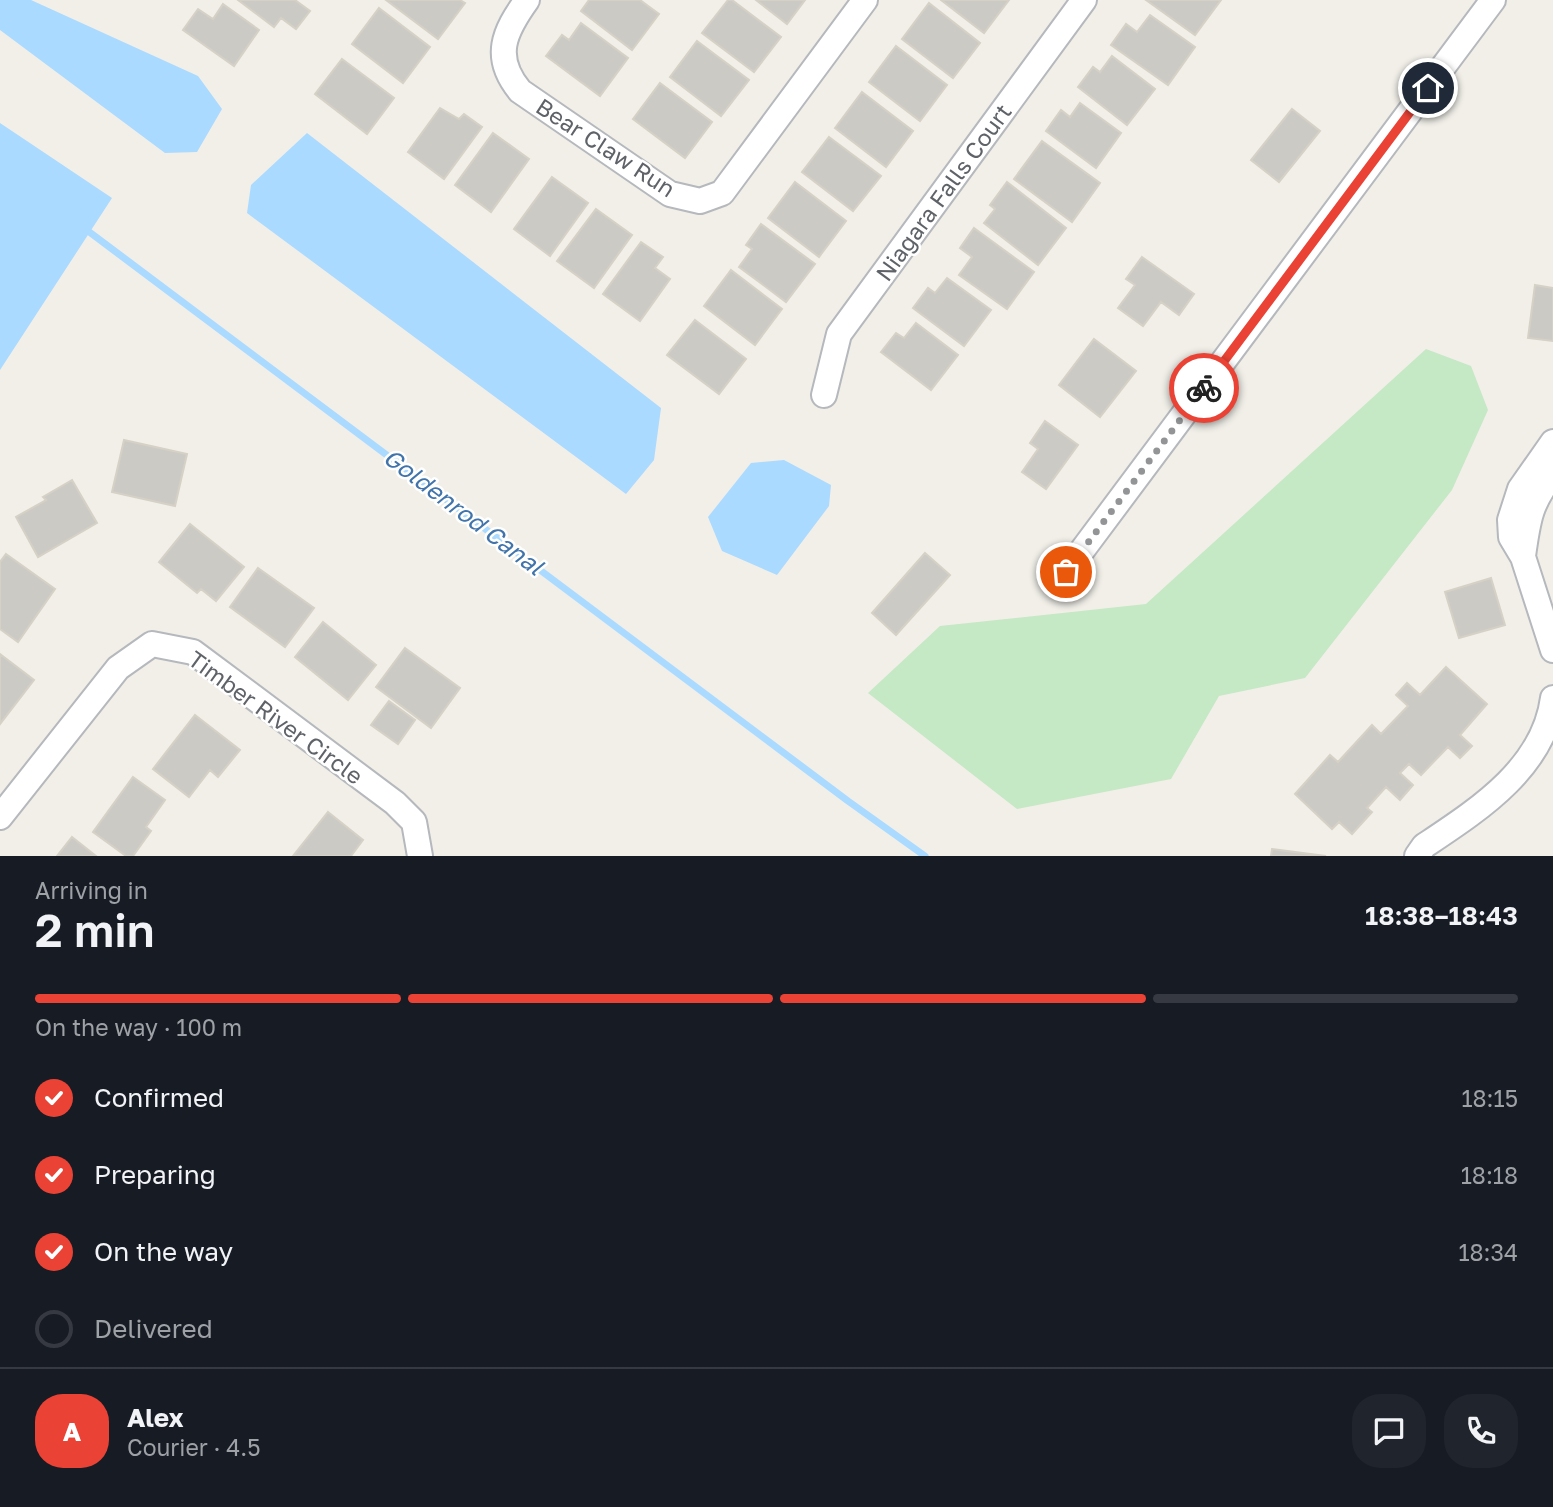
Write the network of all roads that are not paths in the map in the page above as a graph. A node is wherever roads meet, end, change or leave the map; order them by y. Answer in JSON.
{"nodes":[{"id":1,"x":527,"y":0,"type":"edge"},
{"id":2,"x":865,"y":0,"type":"edge"},
{"id":3,"x":1084,"y":0,"type":"edge"},
{"id":4,"x":1493,"y":0,"type":"edge"},
{"id":5,"x":824,"y":395,"type":"dead end"},
{"id":6,"x":1553,"y":442,"type":"edge"},
{"id":7,"x":1553,"y":474,"type":"edge"},
{"id":8,"x":1523,"y":557,"type":"junction"},
{"id":9,"x":1066,"y":572,"type":"dead end"},
{"id":10,"x":1553,"y":650,"type":"edge"},
{"id":11,"x":1553,"y":698,"type":"edge"},
{"id":12,"x":0,"y":817,"type":"edge"},
{"id":13,"x":420,"y":856,"type":"edge"},
{"id":14,"x":1417,"y":856,"type":"edge"}],
"edges":[{"from":1,"to":2,"type":"street","name":"Bear Claw Run"},
{"from":3,"to":5,"type":"street","name":"Niagara Falls Court"},
{"from":4,"to":9,"type":"street"},
{"from":6,"to":8,"type":"street"},
{"from":7,"to":8,"type":"street"},
{"from":8,"to":10,"type":"street"},
{"from":11,"to":14,"type":"street"},
{"from":12,"to":13,"type":"street","name":"Timber River Circle"}]}
